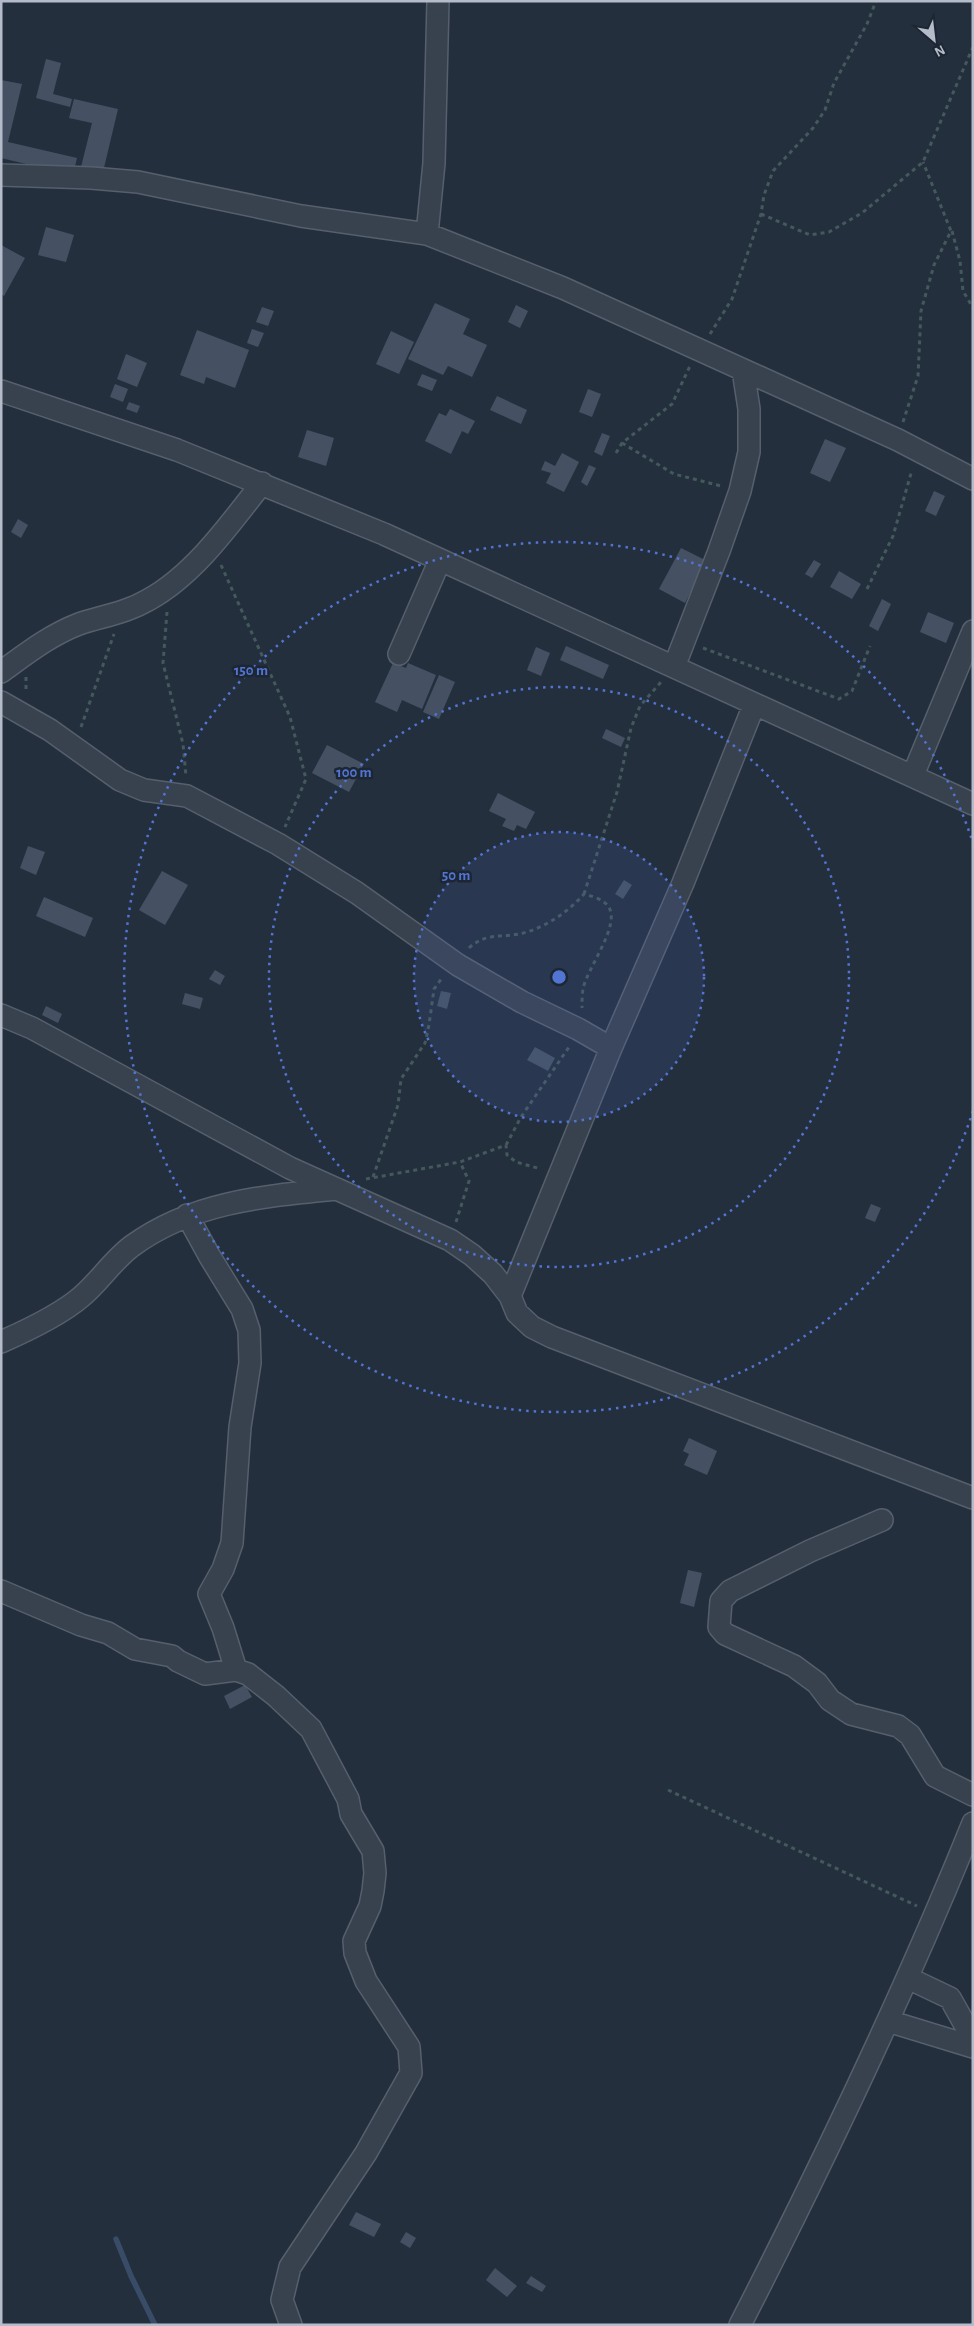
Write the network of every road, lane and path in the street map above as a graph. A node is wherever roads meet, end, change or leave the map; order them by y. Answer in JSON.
{"nodes":[{"id":1,"x":438,"y":1,"type":"edge"},
{"id":2,"x":876,"y":1,"type":"edge"},
{"id":3,"x":973,"y":47,"type":"edge"},
{"id":4,"x":923,"y":162,"type":"junction"},
{"id":5,"x":1,"y":175,"type":"edge"},
{"id":6,"x":761,"y":214,"type":"junction"},
{"id":7,"x":951,"y":231,"type":"junction"},
{"id":8,"x":427,"y":234,"type":"junction"},
{"id":9,"x":973,"y":308,"type":"edge"},
{"id":10,"x":697,"y":350,"type":"junction"},
{"id":11,"x":743,"y":370,"type":"junction"},
{"id":12,"x":1,"y":391,"type":"edge"},
{"id":13,"x":898,"y":440,"type":"junction"},
{"id":14,"x":622,"y":443,"type":"junction"},
{"id":15,"x":918,"y":450,"type":"junction"},
{"id":16,"x":616,"y":454,"type":"dead end"},
{"id":17,"x":973,"y":479,"type":"edge"},
{"id":18,"x":262,"y":483,"type":"junction"},
{"id":19,"x":740,"y":491,"type":"junction"},
{"id":20,"x":213,"y":546,"type":"junction"},
{"id":21,"x":440,"y":560,"type":"junction"},
{"id":22,"x":172,"y":582,"type":"junction"},
{"id":23,"x":867,"y":589,"type":"dead end"},
{"id":24,"x":122,"y":612,"type":"junction"},
{"id":25,"x":973,"y":631,"type":"edge"},
{"id":26,"x":684,"y":641,"type":"junction"},
{"id":27,"x":870,"y":646,"type":"dead end"},
{"id":28,"x":25,"y":654,"type":"junction"},
{"id":29,"x":399,"y":654,"type":"dead end"},
{"id":30,"x":674,"y":667,"type":"junction"},
{"id":31,"x":1,"y":672,"type":"edge"},
{"id":32,"x":1,"y":702,"type":"edge"},
{"id":33,"x":754,"y":704,"type":"junction"},
{"id":34,"x":27,"y":716,"type":"junction"},
{"id":35,"x":74,"y":749,"type":"junction"},
{"id":36,"x":913,"y":775,"type":"junction"},
{"id":37,"x":188,"y":796,"type":"junction"},
{"id":38,"x":973,"y":804,"type":"edge"},
{"id":39,"x":278,"y":844,"type":"junction"},
{"id":40,"x":584,"y":894,"type":"junction"},
{"id":41,"x":608,"y":905,"type":"dead end"},
{"id":42,"x":458,"y":965,"type":"junction"},
{"id":43,"x":1,"y":1015,"type":"edge"},
{"id":44,"x":611,"y":1048,"type":"junction"},
{"id":45,"x":460,"y":1162,"type":"junction"},
{"id":46,"x":561,"y":1175,"type":"junction"},
{"id":47,"x":373,"y":1177,"type":"junction"},
{"id":48,"x":338,"y":1188,"type":"junction"},
{"id":49,"x":187,"y":1215,"type":"junction"},
{"id":50,"x":450,"y":1240,"type":"junction"},
{"id":51,"x":510,"y":1296,"type":"junction"},
{"id":52,"x":1,"y":1342,"type":"edge"},
{"id":53,"x":973,"y":1498,"type":"edge"},
{"id":54,"x":882,"y":1520,"type":"dead end"},
{"id":55,"x":1,"y":1591,"type":"edge"},
{"id":56,"x":236,"y":1670,"type":"junction"},
{"id":57,"x":668,"y":1790,"type":"dead end"},
{"id":58,"x":973,"y":1794,"type":"edge"},
{"id":59,"x":973,"y":1823,"type":"edge"},
{"id":60,"x":936,"y":1915,"type":"junction"},
{"id":61,"x":908,"y":1978,"type":"junction"},
{"id":62,"x":888,"y":2022,"type":"junction"},
{"id":63,"x":973,"y":2039,"type":"edge"},
{"id":64,"x":973,"y":2047,"type":"edge"},
{"id":65,"x":290,"y":2325,"type":"edge"},
{"id":66,"x":740,"y":2325,"type":"edge"}],
"edges":[{"from":1,"to":8,"type":"street"},
{"from":2,"to":6,"type":"path"},
{"from":3,"to":4,"type":"path"},
{"from":4,"to":6,"type":"path"},
{"from":4,"to":7,"type":"path"},
{"from":5,"to":8,"type":"street"},
{"from":6,"to":10,"type":"path"},
{"from":7,"to":9,"type":"path"},
{"from":7,"to":13,"type":"path"},
{"from":8,"to":10,"type":"street"},
{"from":10,"to":11,"type":"street"},
{"from":10,"to":14,"type":"path"},
{"from":11,"to":13,"type":"street"},
{"from":11,"to":19,"type":"street"},
{"from":12,"to":18,"type":"street"},
{"from":13,"to":15,"type":"street"},
{"from":14,"to":16,"type":"path"},
{"from":14,"to":19,"type":"path"},
{"from":15,"to":17,"type":"street"},
{"from":15,"to":23,"type":"path"},
{"from":18,"to":20,"type":"street"},
{"from":18,"to":21,"type":"street"},
{"from":19,"to":26,"type":"street"},
{"from":20,"to":22,"type":"street"},
{"from":20,"to":39,"type":"path"},
{"from":21,"to":29,"type":"street"},
{"from":21,"to":30,"type":"street"},
{"from":22,"to":24,"type":"street"},
{"from":22,"to":37,"type":"path"},
{"from":24,"to":28,"type":"street"},
{"from":24,"to":35,"type":"path"},
{"from":25,"to":36,"type":"street"},
{"from":26,"to":27,"type":"path"},
{"from":26,"to":30,"type":"street"},
{"from":28,"to":31,"type":"street"},
{"from":28,"to":34,"type":"path"},
{"from":30,"to":33,"type":"street"},
{"from":30,"to":40,"type":"path"},
{"from":32,"to":34,"type":"street"},
{"from":33,"to":36,"type":"street"},
{"from":33,"to":44,"type":"street"},
{"from":34,"to":35,"type":"street"},
{"from":35,"to":37,"type":"street"},
{"from":36,"to":38,"type":"street"},
{"from":37,"to":39,"type":"street"},
{"from":39,"to":42,"type":"street"},
{"from":40,"to":41,"type":"path"},
{"from":40,"to":42,"type":"path"},
{"from":42,"to":44,"type":"street"},
{"from":42,"to":47,"type":"path"},
{"from":43,"to":48,"type":"street"},
{"from":44,"to":46,"type":"street"},
{"from":45,"to":46,"type":"path"},
{"from":45,"to":47,"type":"path"},
{"from":45,"to":50,"type":"path"},
{"from":46,"to":51,"type":"street"},
{"from":47,"to":48,"type":"path"},
{"from":48,"to":49,"type":"street"},
{"from":48,"to":50,"type":"street"},
{"from":49,"to":52,"type":"street"},
{"from":49,"to":56,"type":"street"},
{"from":50,"to":51,"type":"street"},
{"from":51,"to":53,"type":"street"},
{"from":54,"to":58,"type":"street"},
{"from":55,"to":56,"type":"street"},
{"from":56,"to":65,"type":"street"},
{"from":57,"to":60,"type":"path"},
{"from":59,"to":60,"type":"street"},
{"from":60,"to":61,"type":"street"},
{"from":61,"to":62,"type":"street"},
{"from":61,"to":63,"type":"street"},
{"from":62,"to":64,"type":"street"},
{"from":62,"to":66,"type":"street"}]}
